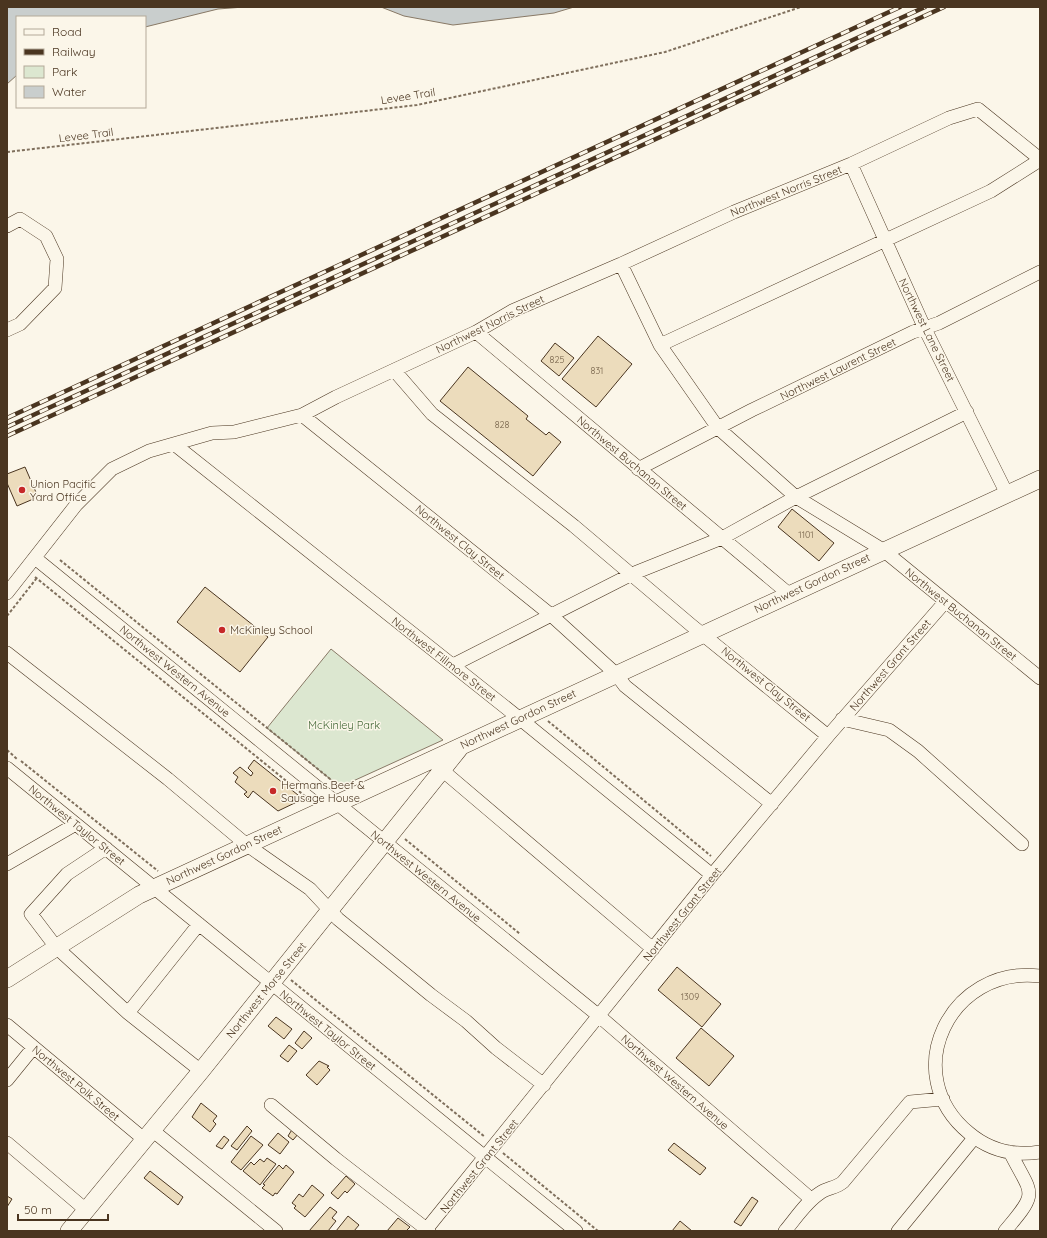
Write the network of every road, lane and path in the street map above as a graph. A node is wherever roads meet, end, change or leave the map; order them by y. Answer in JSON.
{"nodes":[{"id":1,"x":801,"y":7,"type":"edge"},
{"id":2,"x":7,"y":152,"type":"edge"},
{"id":3,"x":1040,"y":159,"type":"edge"},
{"id":4,"x":851,"y":164,"type":"junction"},
{"id":5,"x":7,"y":226,"type":"edge"},
{"id":6,"x":885,"y":240,"type":"junction"},
{"id":7,"x":621,"y":264,"type":"junction"},
{"id":8,"x":1040,"y":272,"type":"edge"},
{"id":9,"x":925,"y":329,"type":"junction"},
{"id":10,"x":7,"y":330,"type":"edge"},
{"id":11,"x":476,"y":332,"type":"junction"},
{"id":12,"x":660,"y":345,"type":"junction"},
{"id":13,"x":394,"y":370,"type":"junction"},
{"id":14,"x":967,"y":412,"type":"junction"},
{"id":15,"x":302,"y":415,"type":"junction"},
{"id":16,"x":718,"y":428,"type":"junction"},
{"id":17,"x":174,"y":444,"type":"junction"},
{"id":18,"x":638,"y":468,"type":"junction"},
{"id":19,"x":1040,"y":479,"type":"edge"},
{"id":20,"x":1007,"y":494,"type":"junction"},
{"id":21,"x":796,"y":497,"type":"junction"},
{"id":22,"x":722,"y":538,"type":"junction"},
{"id":23,"x":883,"y":550,"type":"junction"},
{"id":24,"x":35,"y":558,"type":"junction"},
{"id":25,"x":60,"y":560,"type":"dead end"},
{"id":26,"x":46,"y":567,"type":"junction"},
{"id":27,"x":26,"y":570,"type":"junction"},
{"id":28,"x":632,"y":574,"type":"junction"},
{"id":29,"x":36,"y":579,"type":"junction"},
{"id":30,"x":7,"y":593,"type":"edge"},
{"id":31,"x":789,"y":594,"type":"junction"},
{"id":32,"x":945,"y":602,"type":"junction"},
{"id":33,"x":551,"y":615,"type":"junction"},
{"id":34,"x":7,"y":616,"type":"edge"},
{"id":35,"x":703,"y":633,"type":"junction"},
{"id":36,"x":7,"y":654,"type":"edge"},
{"id":37,"x":453,"y":665,"type":"junction"},
{"id":38,"x":616,"y":674,"type":"junction"},
{"id":39,"x":1040,"y":678,"type":"edge"},
{"id":40,"x":536,"y":711,"type":"junction"},
{"id":41,"x":519,"y":718,"type":"junction"},
{"id":42,"x":842,"y":719,"type":"junction"},
{"id":43,"x":828,"y":736,"type":"junction"},
{"id":44,"x":460,"y":746,"type":"junction"},
{"id":45,"x":7,"y":750,"type":"edge"},
{"id":46,"x":7,"y":768,"type":"edge"},
{"id":47,"x":442,"y":770,"type":"junction"},
{"id":48,"x":347,"y":784,"type":"dead end"},
{"id":49,"x":311,"y":802,"type":"dead end"},
{"id":50,"x":338,"y":803,"type":"junction"},
{"id":51,"x":772,"y":804,"type":"junction"},
{"id":52,"x":76,"y":824,"type":"junction"},
{"id":53,"x":1022,"y":844,"type":"dead end"},
{"id":54,"x":247,"y":845,"type":"junction"},
{"id":55,"x":389,"y":846,"type":"junction"},
{"id":56,"x":106,"y":848,"type":"junction"},
{"id":57,"x":7,"y":864,"type":"edge"},
{"id":58,"x":721,"y":865,"type":"junction"},
{"id":59,"x":712,"y":875,"type":"junction"},
{"id":60,"x":171,"y":880,"type":"junction"},
{"id":61,"x":154,"y":887,"type":"junction"},
{"id":62,"x":329,"y":910,"type":"junction"},
{"id":63,"x":199,"y":924,"type":"junction"},
{"id":64,"x":524,"y":937,"type":"dead end"},
{"id":65,"x":56,"y":947,"type":"junction"},
{"id":66,"x":653,"y":949,"type":"junction"},
{"id":67,"x":1040,"y":976,"type":"edge"},
{"id":68,"x":284,"y":978,"type":"junction"},
{"id":69,"x":7,"y":979,"type":"edge"},
{"id":70,"x":128,"y":1013,"type":"junction"},
{"id":71,"x":599,"y":1016,"type":"junction"},
{"id":72,"x":7,"y":1025,"type":"edge"},
{"id":73,"x":34,"y":1048,"type":"junction"},
{"id":74,"x":201,"y":1071,"type":"junction"},
{"id":75,"x":7,"y":1080,"type":"edge"},
{"id":76,"x":544,"y":1085,"type":"junction"},
{"id":77,"x":943,"y":1099,"type":"junction"},
{"id":78,"x":271,"y":1105,"type":"dead end"},
{"id":79,"x":148,"y":1135,"type":"junction"},
{"id":80,"x":974,"y":1138,"type":"junction"},
{"id":81,"x":7,"y":1143,"type":"edge"},
{"id":82,"x":495,"y":1147,"type":"junction"},
{"id":83,"x":1010,"y":1152,"type":"junction"},
{"id":84,"x":1040,"y":1152,"type":"edge"},
{"id":85,"x":486,"y":1158,"type":"junction"},
{"id":86,"x":811,"y":1199,"type":"junction"},
{"id":87,"x":86,"y":1210,"type":"junction"},
{"id":88,"x":427,"y":1230,"type":"edge"},
{"id":89,"x":69,"y":1231,"type":"edge"},
{"id":90,"x":276,"y":1231,"type":"edge"},
{"id":91,"x":576,"y":1231,"type":"edge"},
{"id":92,"x":598,"y":1231,"type":"edge"},
{"id":93,"x":785,"y":1231,"type":"edge"},
{"id":94,"x":898,"y":1231,"type":"edge"},
{"id":95,"x":1005,"y":1231,"type":"edge"}],
"edges":[{"from":1,"to":2,"type":"path","name":"Levee Trail"},
{"from":3,"to":4,"type":"street","name":"Northwest Norris Street"},
{"from":3,"to":6,"type":"street"},
{"from":4,"to":6,"type":"street","name":"Northwest Lane Street"},
{"from":4,"to":7,"type":"street","name":"Northwest Norris Street"},
{"from":5,"to":10,"type":"street"},
{"from":6,"to":9,"type":"street","name":"Northwest Lane Street"},
{"from":6,"to":12,"type":"street"},
{"from":7,"to":11,"type":"street","name":"Northwest Norris Street"},
{"from":7,"to":12,"type":"street","name":"Northwest Buchanan Street"},
{"from":8,"to":9,"type":"street","name":"Northwest Laurent Street"},
{"from":9,"to":14,"type":"street","name":"Northwest Lane Street"},
{"from":9,"to":16,"type":"street","name":"Northwest Laurent Street"},
{"from":11,"to":13,"type":"street","name":"Northwest Norris Street"},
{"from":11,"to":18,"type":"street","name":"Northwest Buchanan Street"},
{"from":12,"to":16,"type":"street","name":"Northwest Buchanan Street"},
{"from":13,"to":15,"type":"street","name":"Northwest Norris Street"},
{"from":13,"to":28,"type":"street","name":"Northwest Clay Street"},
{"from":14,"to":20,"type":"street","name":"Northwest Lane Street"},
{"from":14,"to":21,"type":"street"},
{"from":15,"to":17,"type":"street","name":"Northwest Norris Street"},
{"from":15,"to":33,"type":"street","name":"Northwest Clay Street"},
{"from":16,"to":18,"type":"street","name":"Northwest Laurent Street"},
{"from":16,"to":21,"type":"street","name":"Northwest Buchanan Street"},
{"from":17,"to":24,"type":"street","name":"Northwest Norris Street"},
{"from":17,"to":37,"type":"street","name":"Northwest Fillmore Street"},
{"from":18,"to":22,"type":"street","name":"Northwest Buchanan Street"},
{"from":19,"to":20,"type":"main road","name":"Northwest Gordon Street"},
{"from":20,"to":23,"type":"main road","name":"Northwest Gordon Street"},
{"from":21,"to":22,"type":"street"},
{"from":21,"to":23,"type":"street","name":"Northwest Buchanan Street"},
{"from":22,"to":28,"type":"street"},
{"from":22,"to":31,"type":"street","name":"Northwest Buchanan Street"},
{"from":23,"to":31,"type":"main road","name":"Northwest Gordon Street"},
{"from":23,"to":32,"type":"street","name":"Northwest Buchanan Street"},
{"from":24,"to":26,"type":"street","name":"Northwest Western Avenue"},
{"from":24,"to":27,"type":"street"},
{"from":25,"to":48,"type":"path"},
{"from":26,"to":29,"type":"path"},
{"from":26,"to":50,"type":"street","name":"Northwest Western Avenue"},
{"from":27,"to":29,"type":"path"},
{"from":27,"to":30,"type":"street"},
{"from":28,"to":33,"type":"street"},
{"from":28,"to":35,"type":"street","name":"Northwest Clay Street"},
{"from":29,"to":34,"type":"path"},
{"from":29,"to":49,"type":"path"},
{"from":31,"to":35,"type":"main road","name":"Northwest Gordon Street"},
{"from":32,"to":39,"type":"street","name":"Northwest Buchanan Street"},
{"from":32,"to":42,"type":"street","name":"Northwest Grant Street"},
{"from":33,"to":37,"type":"street"},
{"from":33,"to":38,"type":"street","name":"Northwest Clay Street"},
{"from":35,"to":38,"type":"main road","name":"Northwest Gordon Street"},
{"from":35,"to":43,"type":"street","name":"Northwest Clay Street"},
{"from":36,"to":54,"type":"street"},
{"from":37,"to":41,"type":"street","name":"Northwest Fillmore Street"},
{"from":38,"to":40,"type":"main road","name":"Northwest Gordon Street"},
{"from":38,"to":51,"type":"street","name":"Northwest Clay Street"},
{"from":40,"to":41,"type":"main road","name":"Northwest Gordon Street"},
{"from":40,"to":58,"type":"path"},
{"from":41,"to":44,"type":"main road","name":"Northwest Gordon Street"},
{"from":41,"to":59,"type":"street","name":"Northwest Fillmore Street"},
{"from":42,"to":43,"type":"street","name":"Northwest Grant Street"},
{"from":42,"to":53,"type":"street"},
{"from":43,"to":51,"type":"street","name":"Northwest Grant Street"},
{"from":44,"to":47,"type":"main road","name":"Northwest Morse Street"},
{"from":44,"to":50,"type":"main road","name":"Northwest Gordon Street"},
{"from":45,"to":60,"type":"path"},
{"from":46,"to":52,"type":"street","name":"Northwest Taylor Street"},
{"from":47,"to":55,"type":"main road","name":"Northwest Morse Street"},
{"from":47,"to":66,"type":"street"},
{"from":50,"to":54,"type":"main road","name":"Northwest Gordon Street"},
{"from":50,"to":55,"type":"street","name":"Northwest Western Avenue"},
{"from":51,"to":58,"type":"street","name":"Northwest Grant Street"},
{"from":52,"to":56,"type":"street","name":"Northwest Taylor Street"},
{"from":52,"to":57,"type":"street"},
{"from":54,"to":60,"type":"main road","name":"Northwest Gordon Street"},
{"from":54,"to":62,"type":"street"},
{"from":55,"to":62,"type":"main road","name":"Northwest Morse Street"},
{"from":55,"to":64,"type":"path"},
{"from":55,"to":71,"type":"street","name":"Northwest Western Avenue"},
{"from":56,"to":61,"type":"street","name":"Northwest Taylor Street"},
{"from":56,"to":65,"type":"street"},
{"from":58,"to":59,"type":"street","name":"Northwest Grant Street"},
{"from":59,"to":66,"type":"street","name":"Northwest Grant Street"},
{"from":60,"to":61,"type":"main road","name":"Northwest Gordon Street"},
{"from":61,"to":63,"type":"street","name":"Northwest Taylor Street"},
{"from":61,"to":65,"type":"main road","name":"Northwest Gordon Street"},
{"from":62,"to":68,"type":"main road","name":"Northwest Morse Street"},
{"from":62,"to":76,"type":"street"},
{"from":63,"to":68,"type":"street","name":"Northwest Taylor Street"},
{"from":63,"to":70,"type":"street"},
{"from":65,"to":69,"type":"main road","name":"Northwest Gordon Street"},
{"from":65,"to":70,"type":"street"},
{"from":66,"to":71,"type":"street","name":"Northwest Grant Street"},
{"from":67,"to":77,"type":"street"},
{"from":68,"to":74,"type":"main road","name":"Northwest Morse Street"},
{"from":68,"to":82,"type":"path"},
{"from":68,"to":85,"type":"street","name":"Northwest Taylor Street"},
{"from":70,"to":74,"type":"street"},
{"from":71,"to":76,"type":"street","name":"Northwest Grant Street"},
{"from":71,"to":86,"type":"street","name":"Northwest Western Avenue"},
{"from":72,"to":73,"type":"street","name":"Northwest Polk Street"},
{"from":73,"to":75,"type":"street"},
{"from":73,"to":79,"type":"street","name":"Northwest Polk Street"},
{"from":74,"to":79,"type":"main road","name":"Northwest Morse Street"},
{"from":76,"to":82,"type":"street","name":"Northwest Grant Street"},
{"from":77,"to":80,"type":"street"},
{"from":77,"to":86,"type":"street"},
{"from":78,"to":88,"type":"street"},
{"from":79,"to":87,"type":"main road","name":"Northwest Morse Street"},
{"from":79,"to":90,"type":"street","name":"Northwest Polk Street"},
{"from":80,"to":83,"type":"street"},
{"from":80,"to":94,"type":"street"},
{"from":81,"to":87,"type":"street"},
{"from":82,"to":85,"type":"street","name":"Northwest Grant Street"},
{"from":82,"to":92,"type":"path"},
{"from":83,"to":84,"type":"street"},
{"from":83,"to":95,"type":"street"},
{"from":85,"to":88,"type":"street","name":"Northwest Grant Street"},
{"from":85,"to":91,"type":"street","name":"Northwest Taylor Street"},
{"from":86,"to":93,"type":"street"},
{"from":87,"to":89,"type":"main road","name":"Northwest Morse Street"}]}
